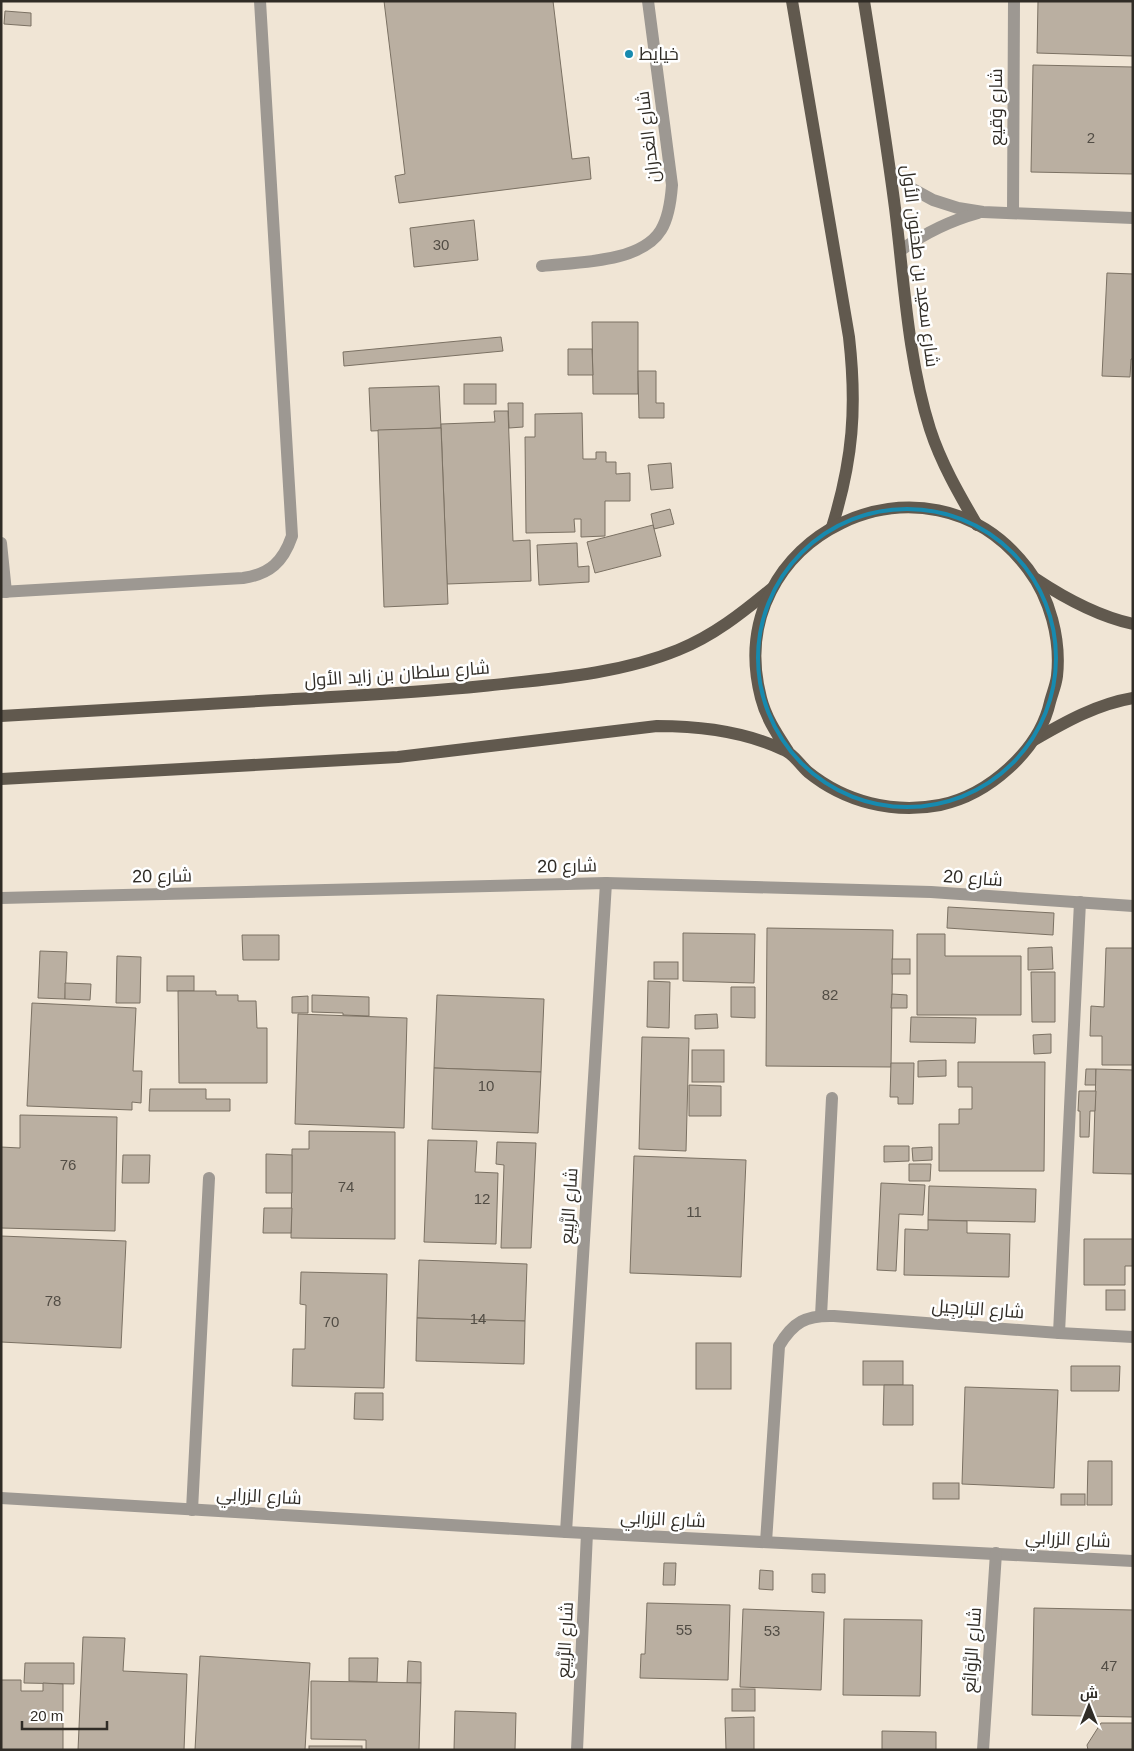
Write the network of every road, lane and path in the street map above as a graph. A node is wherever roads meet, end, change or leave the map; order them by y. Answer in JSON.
{"nodes":[{"id":1,"x":260,"y":1,"type":"edge"},
{"id":2,"x":648,"y":1,"type":"edge"},
{"id":3,"x":792,"y":1,"type":"edge"},
{"id":4,"x":864,"y":1,"type":"edge"},
{"id":5,"x":1014,"y":1,"type":"edge"},
{"id":6,"x":891,"y":172,"type":"junction"},
{"id":7,"x":983,"y":212,"type":"junction"},
{"id":8,"x":1013,"y":213,"type":"junction"},
{"id":9,"x":1133,"y":218,"type":"edge"},
{"id":10,"x":900,"y":250,"type":"junction"},
{"id":11,"x":542,"y":266,"type":"dead end"},
{"id":12,"x":977,"y":525,"type":"junction"},
{"id":13,"x":832,"y":527,"type":"junction"},
{"id":14,"x":1,"y":543,"type":"edge"},
{"id":15,"x":1035,"y":578,"type":"junction"},
{"id":16,"x":772,"y":587,"type":"junction"},
{"id":17,"x":4,"y":592,"type":"edge"},
{"id":18,"x":1133,"y":624,"type":"edge"},
{"id":19,"x":1133,"y":698,"type":"edge"},
{"id":20,"x":1,"y":716,"type":"edge"},
{"id":21,"x":1034,"y":740,"type":"junction"},
{"id":22,"x":788,"y":751,"type":"junction"},
{"id":23,"x":1,"y":779,"type":"edge"},
{"id":24,"x":606,"y":882,"type":"junction"},
{"id":25,"x":1,"y":898,"type":"edge"},
{"id":26,"x":1080,"y":902,"type":"junction"},
{"id":27,"x":1133,"y":906,"type":"edge"},
{"id":28,"x":832,"y":1098,"type":"dead end"},
{"id":29,"x":209,"y":1178,"type":"dead end"},
{"id":30,"x":821,"y":1316,"type":"junction"},
{"id":31,"x":1059,"y":1333,"type":"junction"},
{"id":32,"x":1133,"y":1337,"type":"edge"},
{"id":33,"x":1,"y":1498,"type":"edge"},
{"id":34,"x":192,"y":1510,"type":"junction"},
{"id":35,"x":566,"y":1532,"type":"junction"},
{"id":36,"x":587,"y":1533,"type":"junction"},
{"id":37,"x":766,"y":1542,"type":"junction"},
{"id":38,"x":996,"y":1553,"type":"junction"},
{"id":39,"x":1133,"y":1561,"type":"edge"},
{"id":40,"x":577,"y":1750,"type":"edge"},
{"id":41,"x":983,"y":1750,"type":"edge"}],
"edges":[{"from":1,"to":17,"type":"street"},
{"from":2,"to":11,"type":"street","name":"شارع الغدران"},
{"from":3,"to":13,"type":"main road"},
{"from":4,"to":6,"type":"main road","name":"شارع سعيد بن طحنون الأول"},
{"from":5,"to":8,"type":"street","name":"شارع وَقيع"},
{"from":6,"to":7,"type":"street"},
{"from":6,"to":10,"type":"main road","name":"شارع سعيد بن طحنون الأول"},
{"from":7,"to":8,"type":"street"},
{"from":7,"to":10,"type":"street"},
{"from":8,"to":9,"type":"street"},
{"from":10,"to":12,"type":"main road","name":"شارع سعيد بن طحنون الأول"},
{"from":12,"to":13,"type":"main road"},
{"from":12,"to":15,"type":"main road"},
{"from":13,"to":16,"type":"main road"},
{"from":14,"to":17,"type":"street"},
{"from":15,"to":18,"type":"main road"},
{"from":15,"to":21,"type":"main road"},
{"from":16,"to":20,"type":"main road","name":"شارع سلطان بن زايد الأول"},
{"from":16,"to":22,"type":"main road"},
{"from":19,"to":21,"type":"main road"},
{"from":21,"to":22,"type":"main road"},
{"from":22,"to":23,"type":"main road"},
{"from":24,"to":25,"type":"street","name":"شارع 20"},
{"from":24,"to":26,"type":"street","name":"شارع 20"},
{"from":24,"to":35,"type":"street","name":"شارع الرَّبِيع"},
{"from":26,"to":27,"type":"street","name":"شارع 20"},
{"from":26,"to":31,"type":"street"},
{"from":28,"to":30,"type":"street"},
{"from":29,"to":34,"type":"street","name":"شارع الزرابي"},
{"from":30,"to":31,"type":"street","name":"شارع البَارجِيل"},
{"from":30,"to":37,"type":"street","name":"شارع البَارجِيل"},
{"from":31,"to":32,"type":"street","name":"شارع البَارجِيل"},
{"from":33,"to":34,"type":"street","name":"شارع الزرابي"},
{"from":34,"to":35,"type":"street","name":"شارع الزرابي"},
{"from":35,"to":36,"type":"street","name":"شارع الزرابي"},
{"from":36,"to":37,"type":"street","name":"شارع الزرابي"},
{"from":36,"to":40,"type":"street","name":"شارع الرَّبِيع"},
{"from":37,"to":38,"type":"street","name":"شارع الزرابي"},
{"from":38,"to":39,"type":"street","name":"شارع الزرابي"},
{"from":38,"to":41,"type":"street","name":"شارع الرَّوَائِع"}]}
